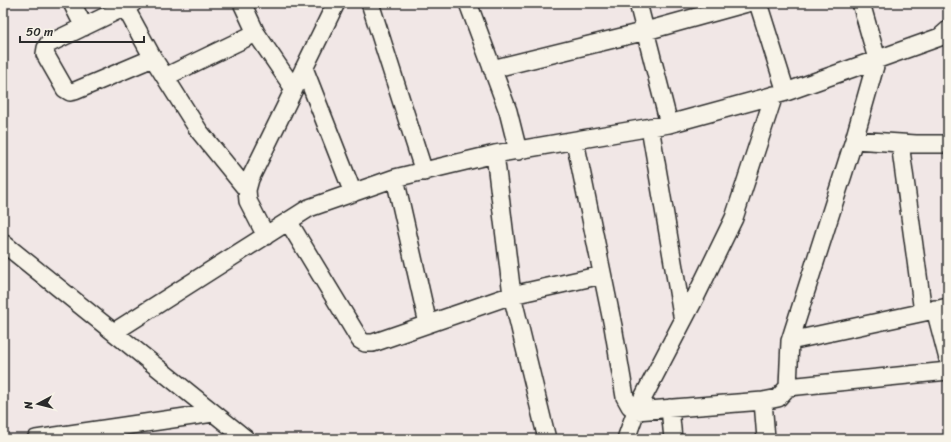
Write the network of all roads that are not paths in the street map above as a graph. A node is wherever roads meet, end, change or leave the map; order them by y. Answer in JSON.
{"nodes":[{"id":1,"x":72,"y":3,"type":"edge"},
{"id":2,"x":242,"y":3,"type":"edge"},
{"id":3,"x":336,"y":3,"type":"edge"},
{"id":4,"x":370,"y":3,"type":"edge"},
{"id":5,"x":468,"y":3,"type":"edge"},
{"id":6,"x":638,"y":3,"type":"edge"},
{"id":7,"x":747,"y":3,"type":"edge"},
{"id":8,"x":758,"y":3,"type":"edge"},
{"id":9,"x":861,"y":3,"type":"edge"},
{"id":10,"x":129,"y":5,"type":"edge"},
{"id":11,"x":84,"y":27,"type":"junction"},
{"id":12,"x":948,"y":30,"type":"edge"},
{"id":13,"x":646,"y":31,"type":"junction"},
{"id":14,"x":256,"y":33,"type":"junction"},
{"id":15,"x":153,"y":58,"type":"junction"},
{"id":16,"x":877,"y":60,"type":"junction"},
{"id":17,"x":304,"y":68,"type":"junction"},
{"id":18,"x":492,"y":69,"type":"junction"},
{"id":19,"x":165,"y":77,"type":"junction"},
{"id":20,"x":294,"y":89,"type":"junction"},
{"id":21,"x":780,"y":93,"type":"junction"},
{"id":22,"x":669,"y":124,"type":"junction"},
{"id":23,"x":650,"y":127,"type":"junction"},
{"id":24,"x":854,"y":140,"type":"junction"},
{"id":25,"x":575,"y":141,"type":"junction"},
{"id":26,"x":900,"y":143,"type":"junction"},
{"id":27,"x":948,"y":144,"type":"edge"},
{"id":28,"x":518,"y":151,"type":"junction"},
{"id":29,"x":495,"y":154,"type":"junction"},
{"id":30,"x":424,"y":172,"type":"junction"},
{"id":31,"x":395,"y":178,"type":"junction"},
{"id":32,"x":247,"y":190,"type":"junction"},
{"id":33,"x":353,"y":193,"type":"junction"},
{"id":34,"x":288,"y":221,"type":"junction"},
{"id":35,"x":266,"y":236,"type":"junction"},
{"id":36,"x":3,"y":243,"type":"edge"},
{"id":37,"x":602,"y":275,"type":"junction"},
{"id":38,"x":512,"y":295,"type":"junction"},
{"id":39,"x":935,"y":309,"type":"edge"},
{"id":40,"x":683,"y":321,"type":"junction"},
{"id":41,"x":428,"y":324,"type":"junction"},
{"id":42,"x":114,"y":332,"type":"junction"},
{"id":43,"x":790,"y":341,"type":"junction"},
{"id":44,"x":948,"y":359,"type":"edge"},
{"id":45,"x":948,"y":371,"type":"edge"},
{"id":46,"x":788,"y":387,"type":"junction"},
{"id":47,"x":764,"y":401,"type":"junction"},
{"id":48,"x":670,"y":408,"type":"junction"},
{"id":49,"x":636,"y":411,"type":"junction"},
{"id":50,"x":213,"y":412,"type":"junction"},
{"id":51,"x":36,"y":439,"type":"edge"},
{"id":52,"x":246,"y":439,"type":"edge"},
{"id":53,"x":547,"y":439,"type":"edge"},
{"id":54,"x":626,"y":439,"type":"edge"},
{"id":55,"x":673,"y":439,"type":"edge"},
{"id":56,"x":766,"y":439,"type":"edge"}],
"edges":[{"from":1,"to":11,"type":"street"},
{"from":2,"to":14,"type":"street"},
{"from":3,"to":17,"type":"street"},
{"from":4,"to":30,"type":"street"},
{"from":5,"to":18,"type":"street"},
{"from":6,"to":13,"type":"street"},
{"from":7,"to":13,"type":"street"},
{"from":8,"to":21,"type":"street"},
{"from":9,"to":16,"type":"street"},
{"from":10,"to":11,"type":"street"},
{"from":10,"to":15,"type":"street"},
{"from":11,"to":15,"type":"street"},
{"from":12,"to":16,"type":"street"},
{"from":13,"to":18,"type":"street"},
{"from":13,"to":22,"type":"street"},
{"from":14,"to":19,"type":"street"},
{"from":14,"to":20,"type":"street"},
{"from":15,"to":19,"type":"street"},
{"from":16,"to":21,"type":"street"},
{"from":16,"to":24,"type":"street"},
{"from":17,"to":20,"type":"street"},
{"from":17,"to":33,"type":"street"},
{"from":18,"to":28,"type":"street"},
{"from":19,"to":32,"type":"street"},
{"from":20,"to":32,"type":"street"},
{"from":21,"to":22,"type":"street"},
{"from":21,"to":40,"type":"street"},
{"from":22,"to":23,"type":"street"},
{"from":23,"to":25,"type":"street"},
{"from":23,"to":40,"type":"street"},
{"from":24,"to":26,"type":"street"},
{"from":24,"to":43,"type":"street"},
{"from":25,"to":28,"type":"street"},
{"from":25,"to":37,"type":"street"},
{"from":26,"to":27,"type":"street"},
{"from":26,"to":39,"type":"street"},
{"from":28,"to":29,"type":"street"},
{"from":29,"to":30,"type":"street"},
{"from":29,"to":38,"type":"street"},
{"from":30,"to":31,"type":"street"},
{"from":31,"to":33,"type":"street"},
{"from":31,"to":41,"type":"street"},
{"from":32,"to":35,"type":"street"},
{"from":33,"to":34,"type":"street"},
{"from":34,"to":35,"type":"street"},
{"from":34,"to":41,"type":"street"},
{"from":35,"to":42,"type":"street"},
{"from":36,"to":42,"type":"street"},
{"from":37,"to":38,"type":"street"},
{"from":37,"to":49,"type":"street"},
{"from":38,"to":41,"type":"street"},
{"from":38,"to":53,"type":"street"},
{"from":39,"to":43,"type":"street"},
{"from":39,"to":44,"type":"street"},
{"from":40,"to":49,"type":"street"},
{"from":42,"to":50,"type":"street"},
{"from":43,"to":46,"type":"street"},
{"from":45,"to":46,"type":"street"},
{"from":46,"to":47,"type":"street"},
{"from":47,"to":48,"type":"street"},
{"from":47,"to":56,"type":"street"},
{"from":48,"to":49,"type":"street"},
{"from":48,"to":55,"type":"street"},
{"from":49,"to":54,"type":"street"},
{"from":50,"to":51,"type":"street"},
{"from":50,"to":52,"type":"street"}]}
